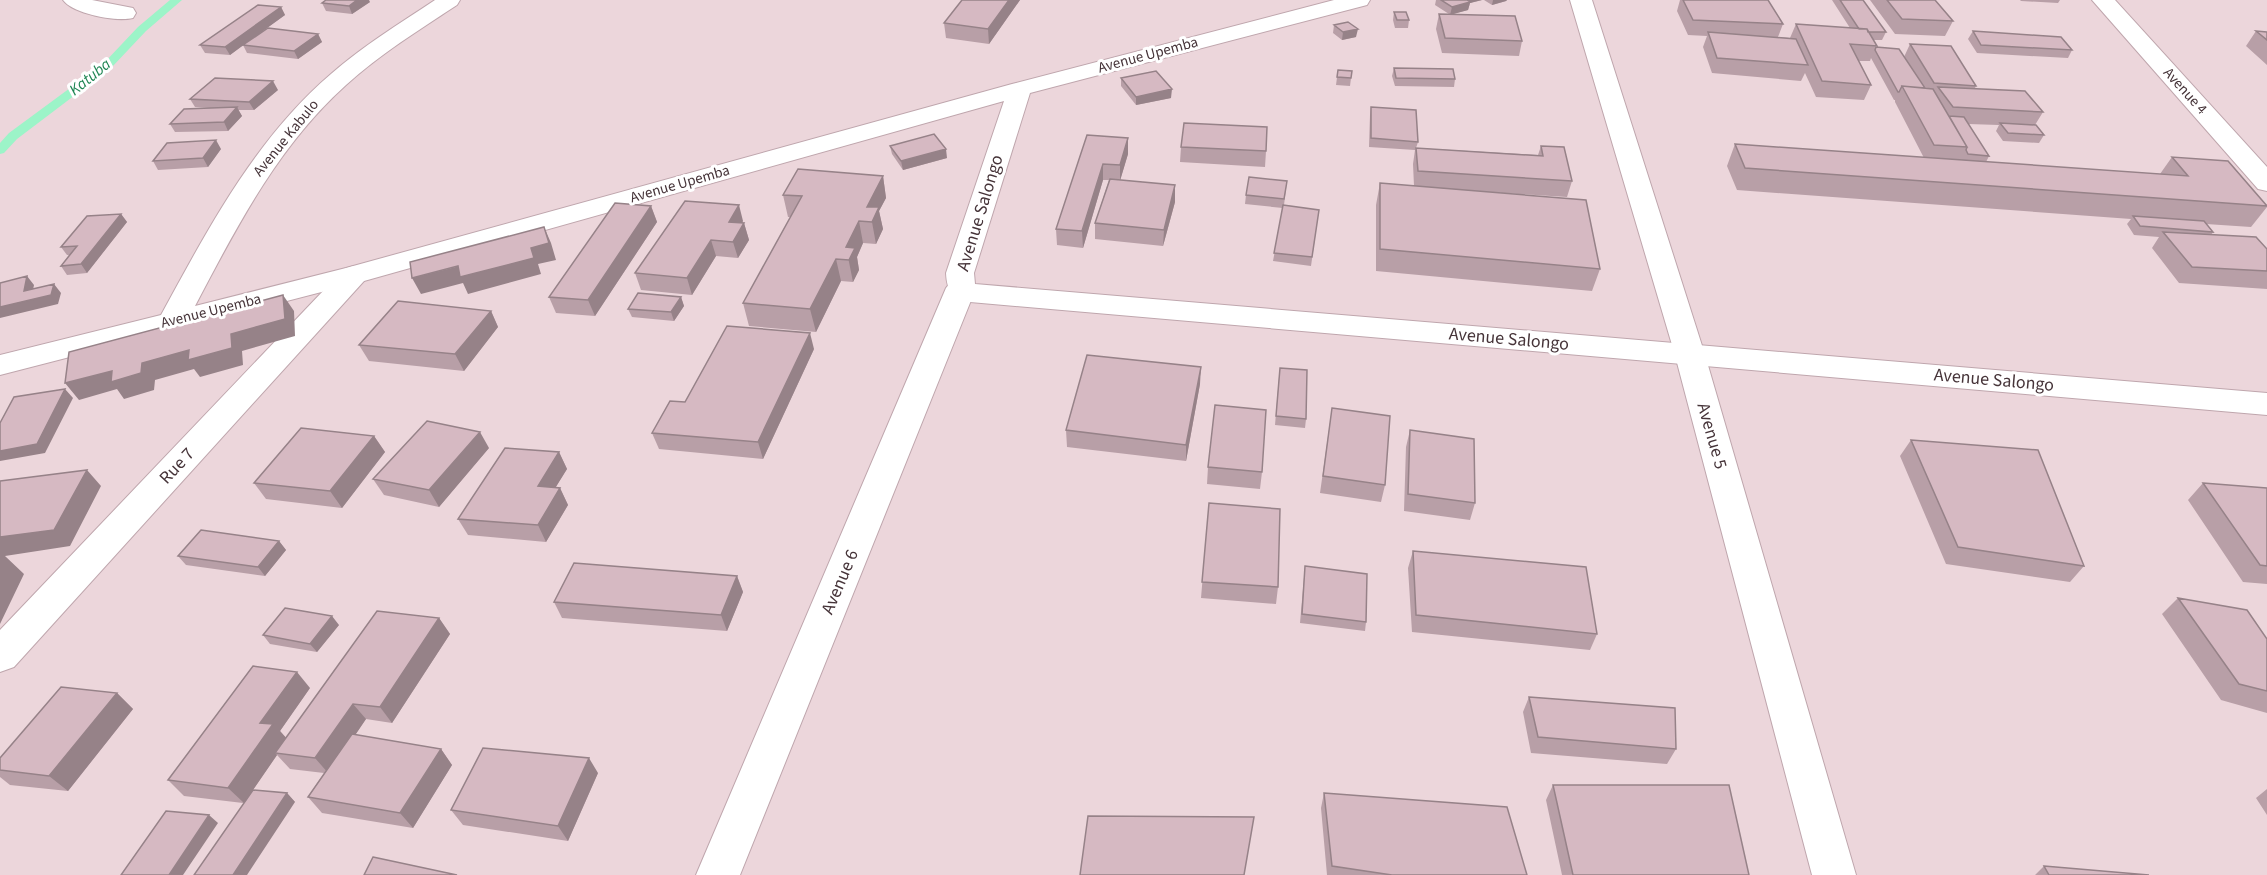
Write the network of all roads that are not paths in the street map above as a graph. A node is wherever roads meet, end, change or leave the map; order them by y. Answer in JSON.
{"nodes":[{"id":1,"x":74,"y":0,"type":"edge"},
{"id":2,"x":449,"y":0,"type":"edge"},
{"id":3,"x":1359,"y":0,"type":"edge"},
{"id":4,"x":1581,"y":0,"type":"edge"},
{"id":5,"x":2103,"y":0,"type":"edge"},
{"id":6,"x":125,"y":13,"type":"dead end"},
{"id":7,"x":1020,"y":89,"type":"junction"},
{"id":8,"x":2267,"y":183,"type":"edge"},
{"id":9,"x":354,"y":275,"type":"junction"},
{"id":10,"x":961,"y":288,"type":"junction"},
{"id":11,"x":172,"y":321,"type":"junction"},
{"id":12,"x":1690,"y":355,"type":"junction"},
{"id":13,"x":0,"y":365,"type":"edge"},
{"id":14,"x":2267,"y":404,"type":"edge"},
{"id":15,"x":0,"y":656,"type":"edge"},
{"id":16,"x":718,"y":875,"type":"edge"},
{"id":17,"x":1834,"y":875,"type":"edge"}],
"edges":[{"from":1,"to":6,"type":"street"},
{"from":2,"to":11,"type":"street","name":"Avenue Kabulo"},
{"from":3,"to":7,"type":"street","name":"Avenue Upemba"},
{"from":4,"to":12,"type":"street","name":"Avenue 5"},
{"from":5,"to":8,"type":"street","name":"Avenue 4"},
{"from":7,"to":9,"type":"street","name":"Avenue Upemba"},
{"from":7,"to":10,"type":"street","name":"Avenue Salongo"},
{"from":9,"to":11,"type":"street","name":"Avenue Upemba"},
{"from":9,"to":15,"type":"street","name":"Rue 7"},
{"from":10,"to":12,"type":"street","name":"Avenue Salongo"},
{"from":10,"to":16,"type":"street","name":"Avenue 6"},
{"from":11,"to":13,"type":"street","name":"Avenue Upemba"},
{"from":12,"to":14,"type":"street","name":"Avenue Salongo"},
{"from":12,"to":17,"type":"street","name":"Avenue 5"}]}
